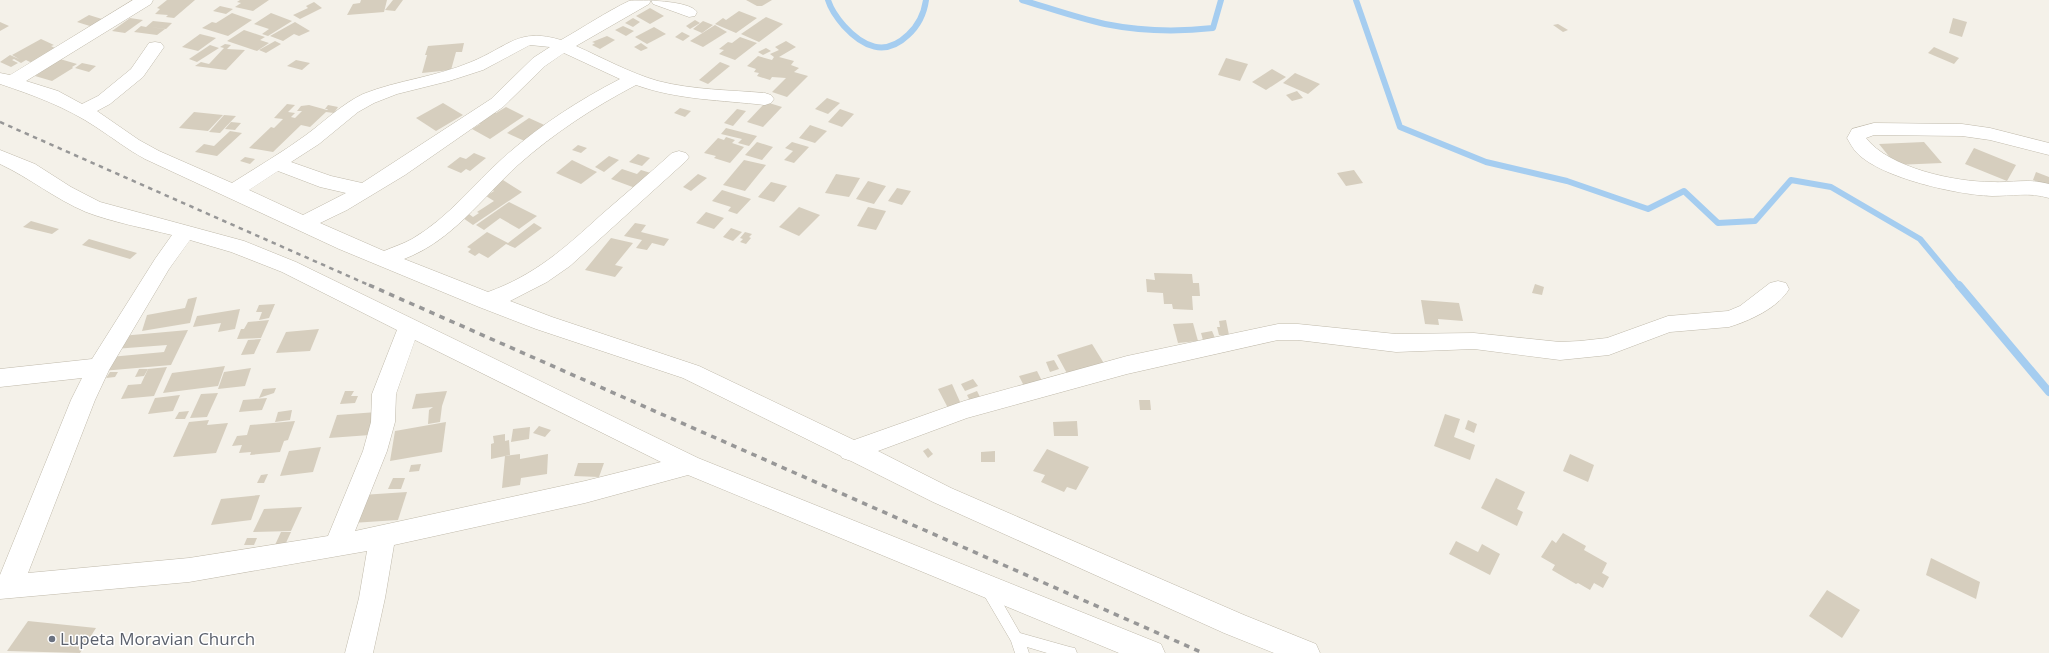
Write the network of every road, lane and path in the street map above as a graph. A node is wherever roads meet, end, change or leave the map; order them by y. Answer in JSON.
{"nodes":[{"id":1,"x":145,"y":0,"type":"edge"},
{"id":2,"x":643,"y":0,"type":"edge"},
{"id":3,"x":659,"y":0,"type":"edge"},
{"id":4,"x":689,"y":12,"type":"dead end"},
{"id":5,"x":563,"y":46,"type":"junction"},
{"id":6,"x":155,"y":47,"type":"dead end"},
{"id":7,"x":635,"y":79,"type":"junction"},
{"id":8,"x":5,"y":80,"type":"edge"},
{"id":9,"x":765,"y":99,"type":"dead end"},
{"id":10,"x":83,"y":111,"type":"junction"},
{"id":11,"x":2049,"y":149,"type":"edge"},
{"id":12,"x":679,"y":156,"type":"dead end"},
{"id":13,"x":2,"y":161,"type":"edge"},
{"id":14,"x":277,"y":164,"type":"junction"},
{"id":15,"x":365,"y":190,"type":"junction"},
{"id":16,"x":2049,"y":191,"type":"edge"},
{"id":17,"x":232,"y":192,"type":"junction"},
{"id":18,"x":302,"y":224,"type":"junction"},
{"id":19,"x":186,"y":231,"type":"junction"},
{"id":20,"x":384,"y":259,"type":"junction"},
{"id":21,"x":1778,"y":289,"type":"dead end"},
{"id":22,"x":487,"y":301,"type":"junction"},
{"id":23,"x":408,"y":328,"type":"junction"},
{"id":24,"x":99,"y":367,"type":"junction"},
{"id":25,"x":0,"y":378,"type":"edge"},
{"id":26,"x":851,"y":451,"type":"junction"},
{"id":27,"x":689,"y":465,"type":"junction"},
{"id":28,"x":382,"y":537,"type":"junction"},
{"id":29,"x":337,"y":546,"type":"junction"},
{"id":30,"x":986,"y":586,"type":"junction"},
{"id":31,"x":5,"y":587,"type":"edge"},
{"id":32,"x":1016,"y":638,"type":"junction"},
{"id":33,"x":359,"y":653,"type":"edge"},
{"id":34,"x":1022,"y":653,"type":"edge"},
{"id":35,"x":1070,"y":653,"type":"edge"},
{"id":36,"x":1151,"y":653,"type":"edge"},
{"id":37,"x":1306,"y":653,"type":"edge"}],
"edges":[{"from":1,"to":8,"type":"street"},
{"from":2,"to":5,"type":"street"},
{"from":3,"to":4,"type":"street"},
{"from":5,"to":7,"type":"street"},
{"from":5,"to":14,"type":"street"},
{"from":5,"to":15,"type":"street"},
{"from":6,"to":10,"type":"street"},
{"from":7,"to":9,"type":"street"},
{"from":7,"to":20,"type":"street"},
{"from":8,"to":10,"type":"street"},
{"from":10,"to":17,"type":"street"},
{"from":11,"to":16,"type":"street"},
{"from":12,"to":22,"type":"street"},
{"from":13,"to":19,"type":"street"},
{"from":14,"to":15,"type":"street"},
{"from":14,"to":17,"type":"street"},
{"from":15,"to":18,"type":"street"},
{"from":17,"to":18,"type":"street"},
{"from":18,"to":20,"type":"street"},
{"from":19,"to":23,"type":"street"},
{"from":19,"to":24,"type":"street"},
{"from":20,"to":22,"type":"street"},
{"from":21,"to":26,"type":"street"},
{"from":22,"to":26,"type":"street"},
{"from":23,"to":27,"type":"street"},
{"from":23,"to":29,"type":"street"},
{"from":24,"to":25,"type":"street"},
{"from":24,"to":31,"type":"street"},
{"from":26,"to":37,"type":"street"},
{"from":27,"to":28,"type":"street"},
{"from":27,"to":30,"type":"street"},
{"from":28,"to":29,"type":"street"},
{"from":28,"to":33,"type":"street"},
{"from":29,"to":31,"type":"street"},
{"from":30,"to":32,"type":"lane"},
{"from":30,"to":36,"type":"street"},
{"from":32,"to":34,"type":"lane"},
{"from":32,"to":35,"type":"lane"}]}
